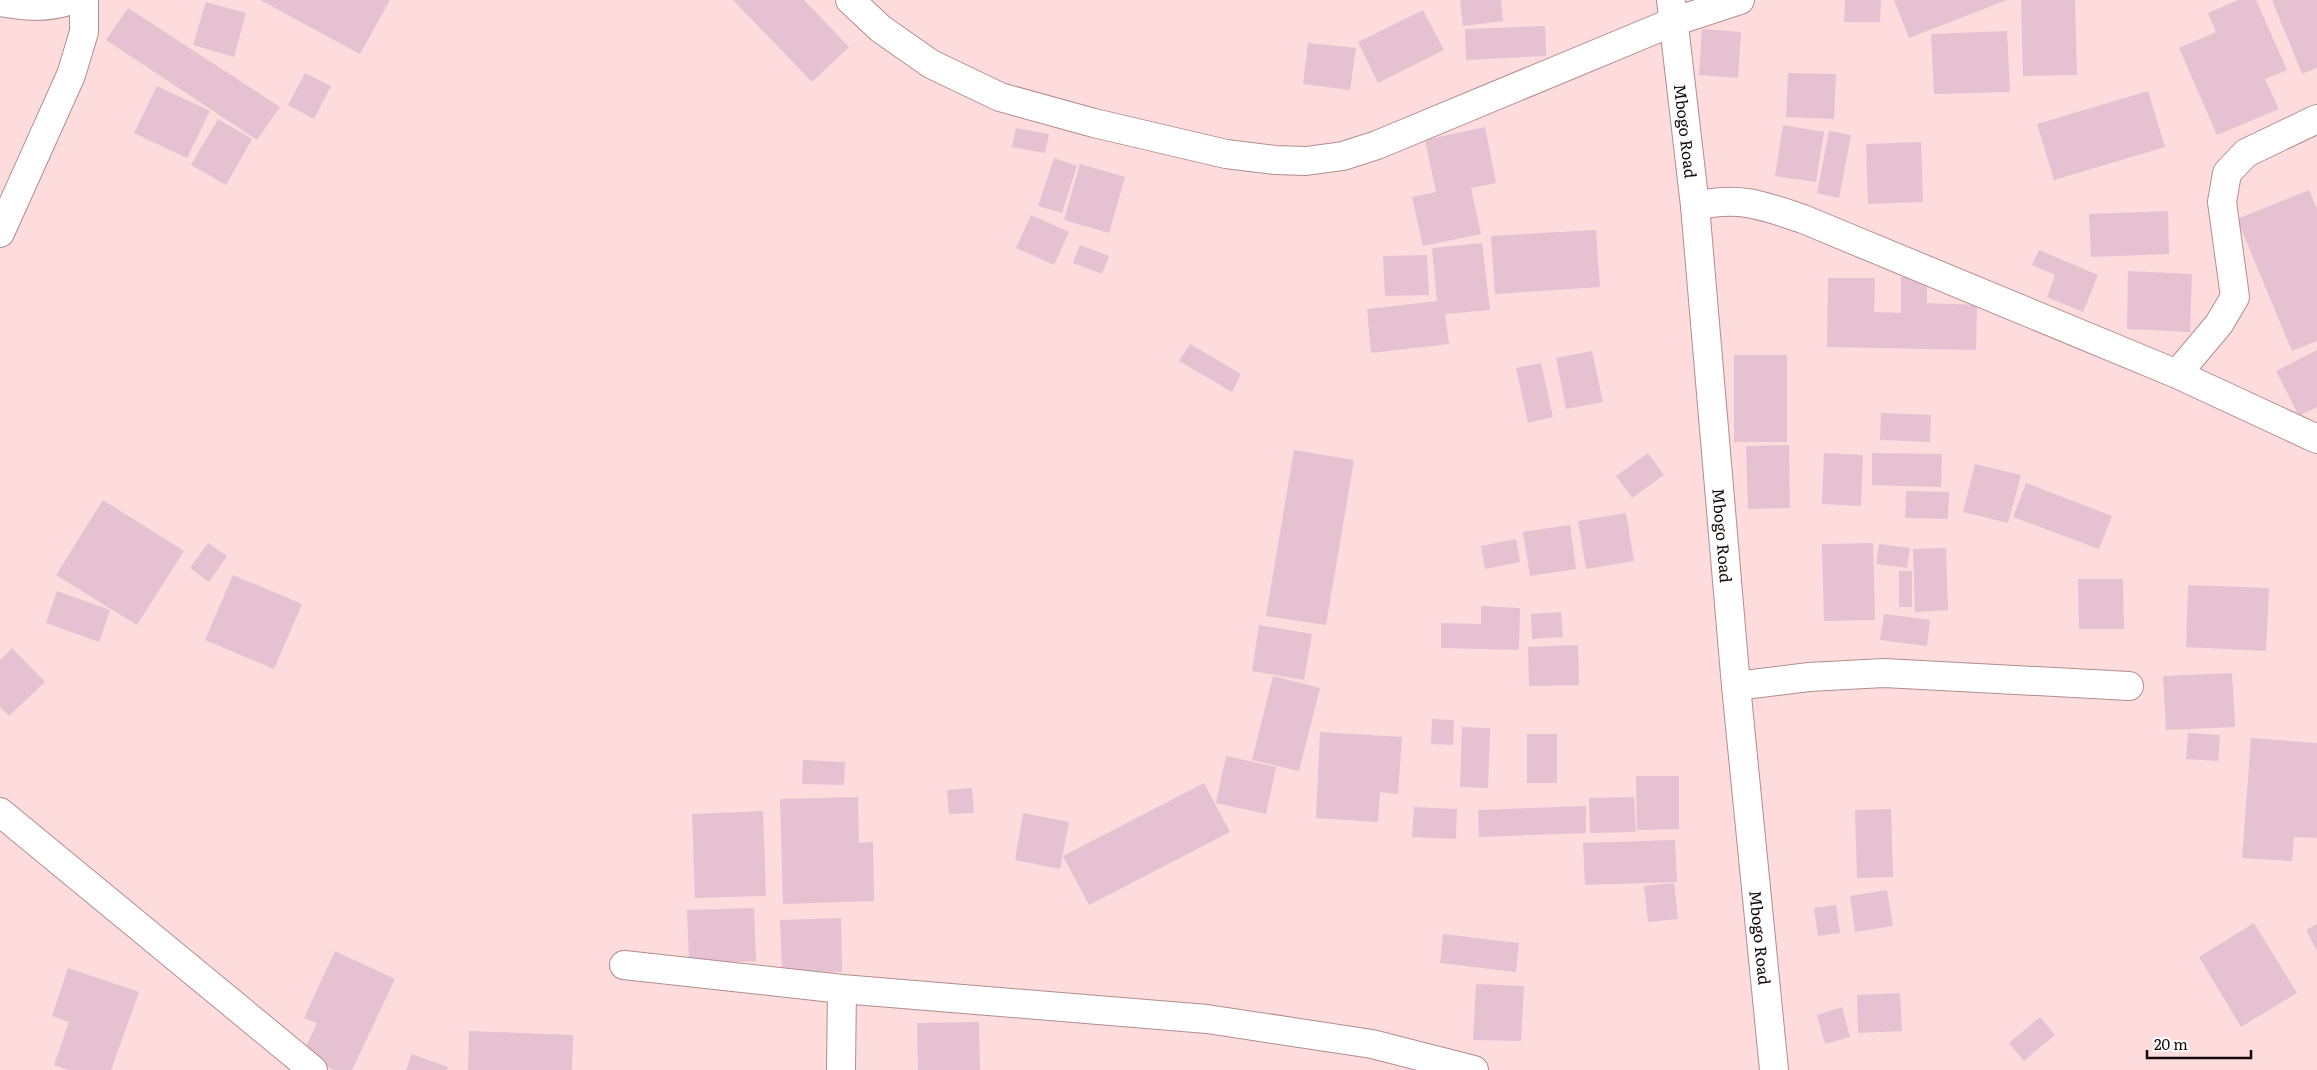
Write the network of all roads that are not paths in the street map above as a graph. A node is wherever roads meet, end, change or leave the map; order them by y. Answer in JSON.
{"nodes":[{"id":1,"x":71,"y":0,"type":"edge"},
{"id":2,"x":84,"y":0,"type":"edge"},
{"id":3,"x":850,"y":0,"type":"edge"},
{"id":4,"x":1740,"y":0,"type":"edge"},
{"id":5,"x":0,"y":2,"type":"edge"},
{"id":6,"x":1672,"y":11,"type":"edge"},
{"id":7,"x":2317,"y":119,"type":"edge"},
{"id":8,"x":1695,"y":206,"type":"junction"},
{"id":9,"x":0,"y":233,"type":"edge"},
{"id":10,"x":2177,"y":374,"type":"junction"},
{"id":11,"x":2317,"y":439,"type":"edge"},
{"id":12,"x":1736,"y":686,"type":"junction"},
{"id":13,"x":2129,"y":686,"type":"dead end"},
{"id":14,"x":0,"y":812,"type":"edge"},
{"id":15,"x":624,"y":965,"type":"dead end"},
{"id":16,"x":842,"y":989,"type":"junction"},
{"id":17,"x":313,"y":1070,"type":"edge"},
{"id":18,"x":841,"y":1070,"type":"edge"},
{"id":19,"x":1474,"y":1070,"type":"edge"},
{"id":20,"x":1774,"y":1070,"type":"edge"}],
"edges":[{"from":1,"to":5,"type":"street"},
{"from":2,"to":9,"type":"street"},
{"from":3,"to":6,"type":"street"},
{"from":4,"to":6,"type":"street"},
{"from":6,"to":8,"type":"street","name":"Mbogo Road"},
{"from":7,"to":10,"type":"street"},
{"from":8,"to":10,"type":"street"},
{"from":8,"to":12,"type":"street","name":"Mbogo Road"},
{"from":10,"to":11,"type":"street"},
{"from":12,"to":13,"type":"street"},
{"from":12,"to":20,"type":"street","name":"Mbogo Road"},
{"from":14,"to":17,"type":"street"},
{"from":15,"to":16,"type":"street"},
{"from":16,"to":18,"type":"street"},
{"from":16,"to":19,"type":"street"}]}
